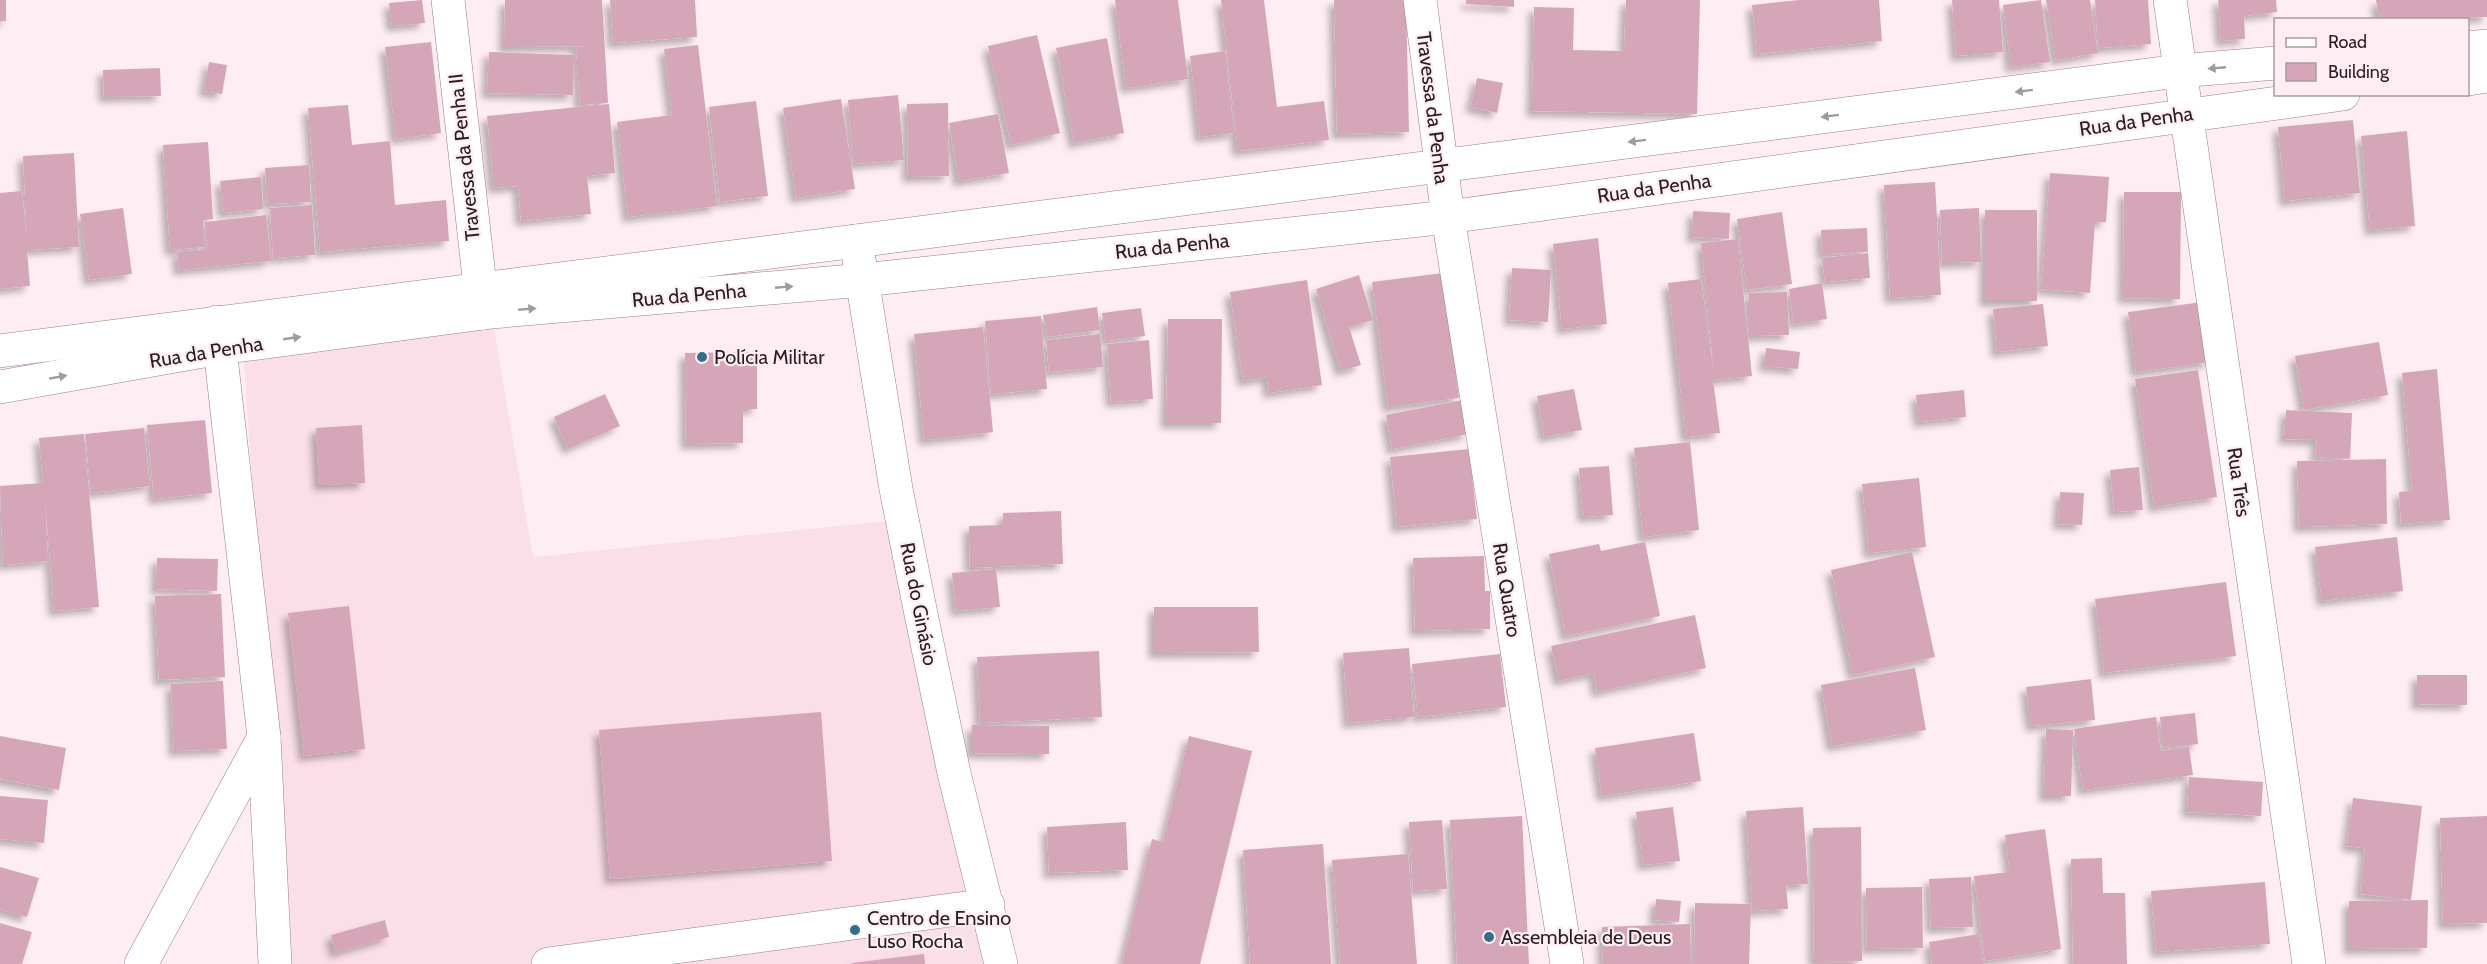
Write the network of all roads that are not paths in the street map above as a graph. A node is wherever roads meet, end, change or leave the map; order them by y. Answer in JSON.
{"nodes":[{"id":1,"x":448,"y":0,"type":"edge"},
{"id":2,"x":1420,"y":0,"type":"edge"},
{"id":3,"x":2170,"y":0,"type":"edge"},
{"id":4,"x":2487,"y":46,"type":"edge"},
{"id":5,"x":2469,"y":48,"type":"edge"},
{"id":6,"x":2274,"y":63,"type":"edge"},
{"id":7,"x":2178,"y":71,"type":"junction"},
{"id":8,"x":2487,"y":76,"type":"edge"},
{"id":9,"x":2469,"y":79,"type":"edge"},
{"id":10,"x":2327,"y":96,"type":"edge"},
{"id":11,"x":2185,"y":114,"type":"junction"},
{"id":12,"x":1440,"y":167,"type":"junction"},
{"id":13,"x":1448,"y":217,"type":"junction"},
{"id":14,"x":856,"y":241,"type":"junction"},
{"id":15,"x":863,"y":280,"type":"junction"},
{"id":16,"x":480,"y":301,"type":"junction"},
{"id":17,"x":218,"y":335,"type":"junction"},
{"id":18,"x":0,"y":351,"type":"edge"},
{"id":19,"x":0,"y":387,"type":"edge"},
{"id":20,"x":264,"y":737,"type":"junction"},
{"id":21,"x":988,"y":904,"type":"junction"},
{"id":22,"x":141,"y":964,"type":"edge"},
{"id":23,"x":275,"y":964,"type":"edge"},
{"id":24,"x":548,"y":964,"type":"edge"},
{"id":25,"x":1001,"y":964,"type":"edge"},
{"id":26,"x":1567,"y":964,"type":"edge"},
{"id":27,"x":2309,"y":964,"type":"edge"}],
"edges":[{"from":1,"to":16,"type":"street","name":"Travessa da Penha II"},
{"from":2,"to":12,"type":"street","name":"Travessa da Penha"},
{"from":3,"to":7,"type":"street","name":"Rua Três"},
{"from":4,"to":5,"type":"street"},
{"from":6,"to":7,"type":"street","name":"Rua da Penha","one_way":true},
{"from":7,"to":11,"type":"street","name":"Rua Três"},
{"from":7,"to":12,"type":"street","name":"Rua da Penha","one_way":true},
{"from":8,"to":9,"type":"street"},
{"from":10,"to":11,"type":"street","name":"Rua da Penha"},
{"from":11,"to":13,"type":"street","name":"Rua da Penha"},
{"from":11,"to":27,"type":"street","name":"Rua Três"},
{"from":12,"to":13,"type":"street","name":"Travessa da Penha"},
{"from":12,"to":14,"type":"street","name":"Rua da Penha"},
{"from":13,"to":15,"type":"street","name":"Rua da Penha"},
{"from":13,"to":26,"type":"street","name":"Rua Quatro"},
{"from":14,"to":15,"type":"street","name":"Rua do Ginásio"},
{"from":14,"to":16,"type":"street","name":"Rua da Penha"},
{"from":16,"to":15,"type":"street","name":"Rua da Penha","one_way":true},
{"from":15,"to":21,"type":"street","name":"Rua do Ginásio"},
{"from":16,"to":17,"type":"street","name":"Rua da Penha"},
{"from":17,"to":18,"type":"street","name":"Rua da Penha"},
{"from":19,"to":17,"type":"street","name":"Rua da Penha","one_way":true},
{"from":17,"to":20,"type":"street"},
{"from":20,"to":22,"type":"street"},
{"from":20,"to":23,"type":"street"},
{"from":21,"to":24,"type":"street"},
{"from":21,"to":25,"type":"street","name":"Rua do Ginásio"}]}
